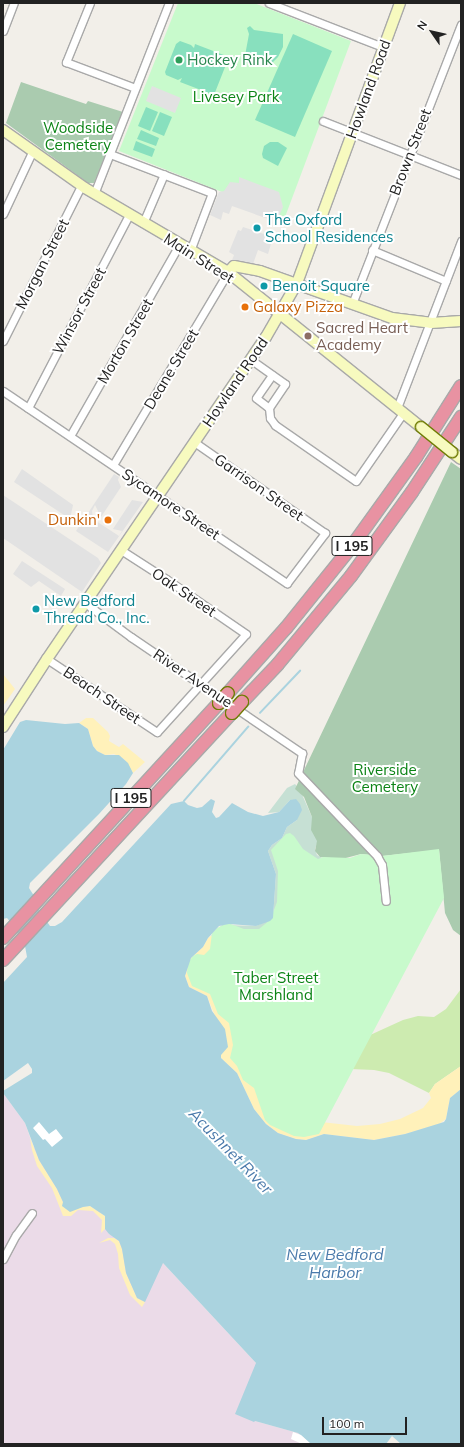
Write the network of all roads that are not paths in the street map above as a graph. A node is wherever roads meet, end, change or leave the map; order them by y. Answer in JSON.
{"nodes":[{"id":1,"x":14,"y":3,"type":"edge"},
{"id":2,"x":90,"y":3,"type":"edge"},
{"id":3,"x":169,"y":3,"type":"edge"},
{"id":4,"x":269,"y":3,"type":"edge"},
{"id":5,"x":400,"y":3,"type":"edge"},
{"id":6,"x":461,"y":24,"type":"edge"},
{"id":7,"x":3,"y":31,"type":"edge"},
{"id":8,"x":383,"y":47,"type":"junction"},
{"id":9,"x":136,"y":88,"type":"junction"},
{"id":10,"x":323,"y":121,"type":"dead end"},
{"id":11,"x":3,"y":130,"type":"edge"},
{"id":12,"x":352,"y":132,"type":"junction"},
{"id":13,"x":32,"y":152,"type":"junction"},
{"id":14,"x":110,"y":154,"type":"junction"},
{"id":15,"x":409,"y":155,"type":"junction"},
{"id":16,"x":164,"y":174,"type":"junction"},
{"id":17,"x":461,"y":175,"type":"edge"},
{"id":18,"x":81,"y":186,"type":"junction"},
{"id":19,"x":94,"y":194,"type":"junction"},
{"id":20,"x":3,"y":214,"type":"edge"},
{"id":21,"x":129,"y":215,"type":"junction"},
{"id":22,"x":143,"y":223,"type":"junction"},
{"id":23,"x":461,"y":241,"type":"edge"},
{"id":24,"x":179,"y":245,"type":"junction"},
{"id":25,"x":372,"y":250,"type":"junction"},
{"id":26,"x":190,"y":251,"type":"junction"},
{"id":27,"x":228,"y":272,"type":"junction"},
{"id":28,"x":446,"y":281,"type":"junction"},
{"id":29,"x":297,"y":283,"type":"junction"},
{"id":30,"x":352,"y":304,"type":"junction"},
{"id":31,"x":279,"y":314,"type":"junction"},
{"id":32,"x":461,"y":321,"type":"edge"},
{"id":33,"x":431,"y":323,"type":"junction"},
{"id":34,"x":3,"y":341,"type":"edge"},
{"id":35,"x":250,"y":359,"type":"junction"},
{"id":36,"x":272,"y":375,"type":"junction"},
{"id":37,"x":461,"y":386,"type":"edge"},
{"id":38,"x":3,"y":391,"type":"edge"},
{"id":39,"x":28,"y":408,"type":"junction"},
{"id":40,"x":269,"y":408,"type":"junction"},
{"id":41,"x":400,"y":410,"type":"junction"},
{"id":42,"x":461,"y":417,"type":"edge"},
{"id":43,"x":70,"y":436,"type":"junction"},
{"id":44,"x":194,"y":442,"type":"junction"},
{"id":45,"x":461,"y":459,"type":"edge"},
{"id":46,"x":113,"y":465,"type":"junction"},
{"id":47,"x":158,"y":495,"type":"junction"},
{"id":48,"x":325,"y":533,"type":"joint"},
{"id":49,"x":121,"y":550,"type":"junction"},
{"id":50,"x":85,"y":603,"type":"junction"},
{"id":51,"x":47,"y":659,"type":"junction"},
{"id":52,"x":202,"y":683,"type":"junction"},
{"id":53,"x":3,"y":728,"type":"edge"},
{"id":54,"x":386,"y":901,"type":"dead end"},
{"id":55,"x":5,"y":935,"type":"edge"},
{"id":56,"x":3,"y":960,"type":"edge"},
{"id":57,"x":32,"y":1213,"type":"dead end"},
{"id":58,"x":3,"y":1260,"type":"edge"}],
"edges":[{"from":1,"to":7,"type":"street"},
{"from":2,"to":9,"type":"street"},
{"from":3,"to":9,"type":"street"},
{"from":4,"to":8,"type":"street"},
{"from":5,"to":8,"type":"main road","name":"Howland Road"},
{"from":6,"to":15,"type":"street","name":"Brown Street"},
{"from":8,"to":12,"type":"main road","name":"Howland Road"},
{"from":9,"to":14,"type":"street"},
{"from":10,"to":12,"type":"street"},
{"from":11,"to":13,"type":"main road","name":"Main Street"},
{"from":12,"to":15,"type":"street"},
{"from":12,"to":29,"type":"main road","name":"Howland Road"},
{"from":13,"to":18,"type":"main road","name":"Main Street"},
{"from":13,"to":20,"type":"street"},
{"from":14,"to":16,"type":"street"},
{"from":14,"to":19,"type":"street"},
{"from":15,"to":17,"type":"street"},
{"from":15,"to":25,"type":"street","name":"Brown Street"},
{"from":16,"to":22,"type":"street"},
{"from":16,"to":26,"type":"street"},
{"from":18,"to":19,"type":"main road","name":"Main Street"},
{"from":18,"to":34,"type":"street","name":"Morgan Street"},
{"from":19,"to":21,"type":"main road","name":"Main Street"},
{"from":21,"to":22,"type":"main road","name":"Main Street"},
{"from":21,"to":39,"type":"street","name":"Winsor Street"},
{"from":22,"to":24,"type":"main road","name":"Main Street"},
{"from":23,"to":28,"type":"street"},
{"from":24,"to":26,"type":"main road","name":"Main Street"},
{"from":24,"to":43,"type":"street","name":"Morton Street"},
{"from":25,"to":28,"type":"street"},
{"from":25,"to":30,"type":"street","name":"Brown Street"},
{"from":26,"to":27,"type":"main road","name":"Main Street"},
{"from":27,"to":29,"type":"main road"},
{"from":27,"to":31,"type":"main road","name":"Main Street"},
{"from":27,"to":46,"type":"street","name":"Deane Street"},
{"from":28,"to":33,"type":"street"},
{"from":29,"to":30,"type":"main road"},
{"from":29,"to":31,"type":"main road","name":"Howland Road"},
{"from":30,"to":33,"type":"main road"},
{"from":31,"to":35,"type":"main road","name":"Howland Road"},
{"from":31,"to":41,"type":"main road","name":"Main Street"},
{"from":32,"to":33,"type":"main road"},
{"from":33,"to":41,"type":"street"},
{"from":35,"to":36,"type":"street"},
{"from":35,"to":44,"type":"main road","name":"Howland Road"},
{"from":36,"to":40,"type":"street"},
{"from":36,"to":40,"type":"street"},
{"from":37,"to":55,"type":"highway","number":"I 195","bridge":true},
{"from":38,"to":39,"type":"street","name":"Sycamore Street"},
{"from":39,"to":43,"type":"street","name":"Sycamore Street"},
{"from":40,"to":41,"type":"street"},
{"from":41,"to":45,"type":"main road","name":"Main Street","bridge":true},
{"from":42,"to":56,"type":"highway","number":"I 195","bridge":true},
{"from":43,"to":46,"type":"street","name":"Sycamore Street"},
{"from":44,"to":47,"type":"main road","name":"Howland Road"},
{"from":44,"to":48,"type":"street","name":"Garrison Street"},
{"from":46,"to":47,"type":"street","name":"Sycamore Street"},
{"from":47,"to":48,"type":"street","name":"Sycamore Street"},
{"from":47,"to":49,"type":"main road","name":"Howland Road"},
{"from":49,"to":50,"type":"main road","name":"Howland Road"},
{"from":49,"to":52,"type":"street","name":"Oak Street"},
{"from":50,"to":51,"type":"main road","name":"Howland Road"},
{"from":50,"to":52,"type":"street","name":"River Avenue"},
{"from":51,"to":52,"type":"street","name":"Beach Street"},
{"from":51,"to":53,"type":"main road","name":"Howland Road"},
{"from":52,"to":54,"type":"street","name":"River Avenue"},
{"from":57,"to":58,"type":"street"}]}
